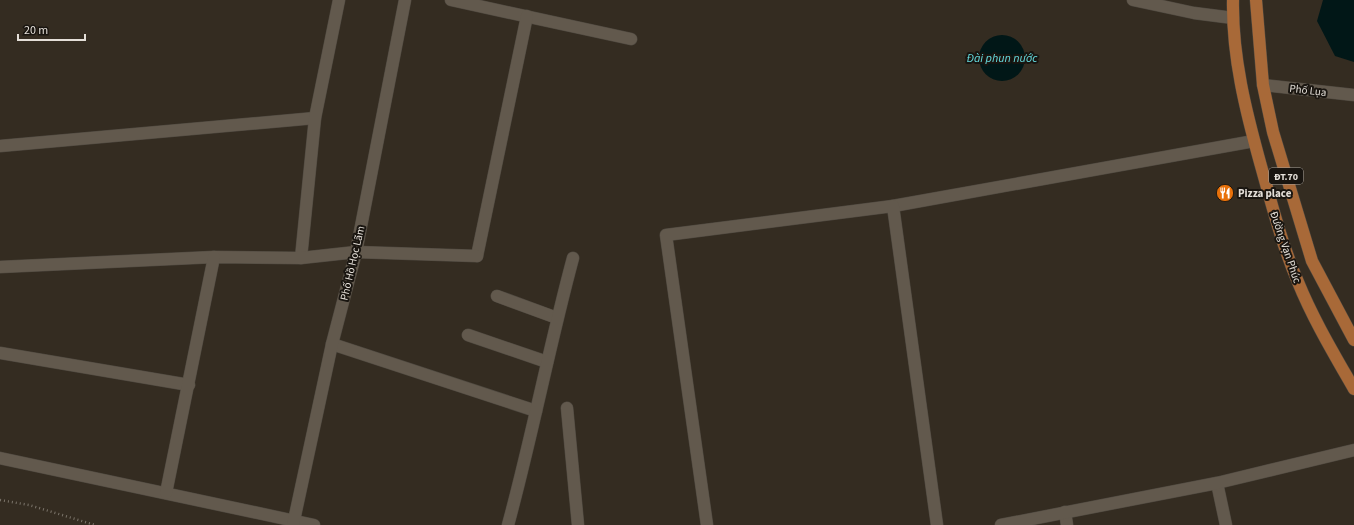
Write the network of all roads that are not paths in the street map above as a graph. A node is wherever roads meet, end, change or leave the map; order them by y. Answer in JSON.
{"nodes":[{"id":1,"x":339,"y":0,"type":"edge"},
{"id":2,"x":405,"y":0,"type":"edge"},
{"id":3,"x":451,"y":0,"type":"edge"},
{"id":4,"x":1133,"y":0,"type":"edge"},
{"id":5,"x":1233,"y":0,"type":"edge"},
{"id":6,"x":1256,"y":0,"type":"edge"},
{"id":7,"x":527,"y":16,"type":"junction"},
{"id":8,"x":1233,"y":18,"type":"junction"},
{"id":9,"x":631,"y":39,"type":"dead end"},
{"id":10,"x":1263,"y":85,"type":"junction"},
{"id":11,"x":1354,"y":96,"type":"edge"},
{"id":12,"x":315,"y":118,"type":"junction"},
{"id":13,"x":1254,"y":141,"type":"junction"},
{"id":14,"x":0,"y":146,"type":"edge"},
{"id":15,"x":893,"y":206,"type":"junction"},
{"id":16,"x":356,"y":252,"type":"junction"},
{"id":17,"x":214,"y":257,"type":"junction"},
{"id":18,"x":301,"y":258,"type":"junction"},
{"id":19,"x":573,"y":258,"type":"dead end"},
{"id":20,"x":0,"y":268,"type":"edge"},
{"id":21,"x":497,"y":296,"type":"dead end"},
{"id":22,"x":557,"y":318,"type":"junction"},
{"id":23,"x":468,"y":335,"type":"dead end"},
{"id":24,"x":1354,"y":340,"type":"edge"},
{"id":25,"x":332,"y":344,"type":"junction"},
{"id":26,"x":0,"y":353,"type":"edge"},
{"id":27,"x":547,"y":362,"type":"junction"},
{"id":28,"x":189,"y":384,"type":"junction"},
{"id":29,"x":1354,"y":389,"type":"edge"},
{"id":30,"x":567,"y":408,"type":"dead end"},
{"id":31,"x":536,"y":411,"type":"junction"},
{"id":32,"x":1354,"y":450,"type":"edge"},
{"id":33,"x":0,"y":458,"type":"edge"},
{"id":34,"x":1218,"y":483,"type":"junction"},
{"id":35,"x":166,"y":493,"type":"junction"},
{"id":36,"x":1065,"y":512,"type":"junction"},
{"id":37,"x":293,"y":523,"type":"edge"},
{"id":38,"x":314,"y":525,"type":"edge"},
{"id":39,"x":508,"y":525,"type":"edge"},
{"id":40,"x":578,"y":525,"type":"edge"},
{"id":41,"x":707,"y":525,"type":"edge"},
{"id":42,"x":937,"y":525,"type":"edge"},
{"id":43,"x":1001,"y":525,"type":"edge"},
{"id":44,"x":1067,"y":525,"type":"edge"},
{"id":45,"x":1226,"y":525,"type":"edge"}],
"edges":[{"from":1,"to":12,"type":"street"},
{"from":2,"to":16,"type":"street","name":"Phố Hồ Học Lãm"},
{"from":3,"to":7,"type":"street"},
{"from":4,"to":8,"type":"street"},
{"from":5,"to":8,"type":"main road","name":"Đường Vạn Phúc","number":"ĐT.70"},
{"from":6,"to":10,"type":"main road","name":"Đường Vạn Phúc","number":"ĐT.70"},
{"from":7,"to":9,"type":"street"},
{"from":7,"to":16,"type":"street"},
{"from":8,"to":13,"type":"main road","name":"Đường Vạn Phúc","number":"ĐT.70"},
{"from":10,"to":11,"type":"street","name":"Phố Lụa"},
{"from":10,"to":24,"type":"main road","name":"Đường Vạn Phúc","number":"ĐT.70"},
{"from":12,"to":14,"type":"street"},
{"from":12,"to":18,"type":"street"},
{"from":13,"to":15,"type":"street"},
{"from":13,"to":29,"type":"main road","name":"Đường Vạn Phúc","number":"ĐT.70"},
{"from":15,"to":41,"type":"street"},
{"from":15,"to":42,"type":"street"},
{"from":16,"to":18,"type":"street"},
{"from":16,"to":25,"type":"street","name":"Phố Hồ Học Lãm"},
{"from":17,"to":18,"type":"street"},
{"from":17,"to":20,"type":"street"},
{"from":17,"to":28,"type":"street"},
{"from":19,"to":22,"type":"street"},
{"from":21,"to":22,"type":"street"},
{"from":22,"to":27,"type":"street"},
{"from":23,"to":27,"type":"street"},
{"from":25,"to":31,"type":"street"},
{"from":25,"to":37,"type":"street","name":"Phố Hồ Học Lãm"},
{"from":26,"to":28,"type":"street"},
{"from":27,"to":31,"type":"street"},
{"from":28,"to":35,"type":"street"},
{"from":30,"to":40,"type":"street"},
{"from":31,"to":39,"type":"street"},
{"from":32,"to":34,"type":"street"},
{"from":33,"to":35,"type":"street"},
{"from":34,"to":36,"type":"street"},
{"from":34,"to":45,"type":"street"},
{"from":35,"to":37,"type":"street"},
{"from":36,"to":43,"type":"street"},
{"from":36,"to":44,"type":"street"},
{"from":37,"to":38,"type":"street"}]}
